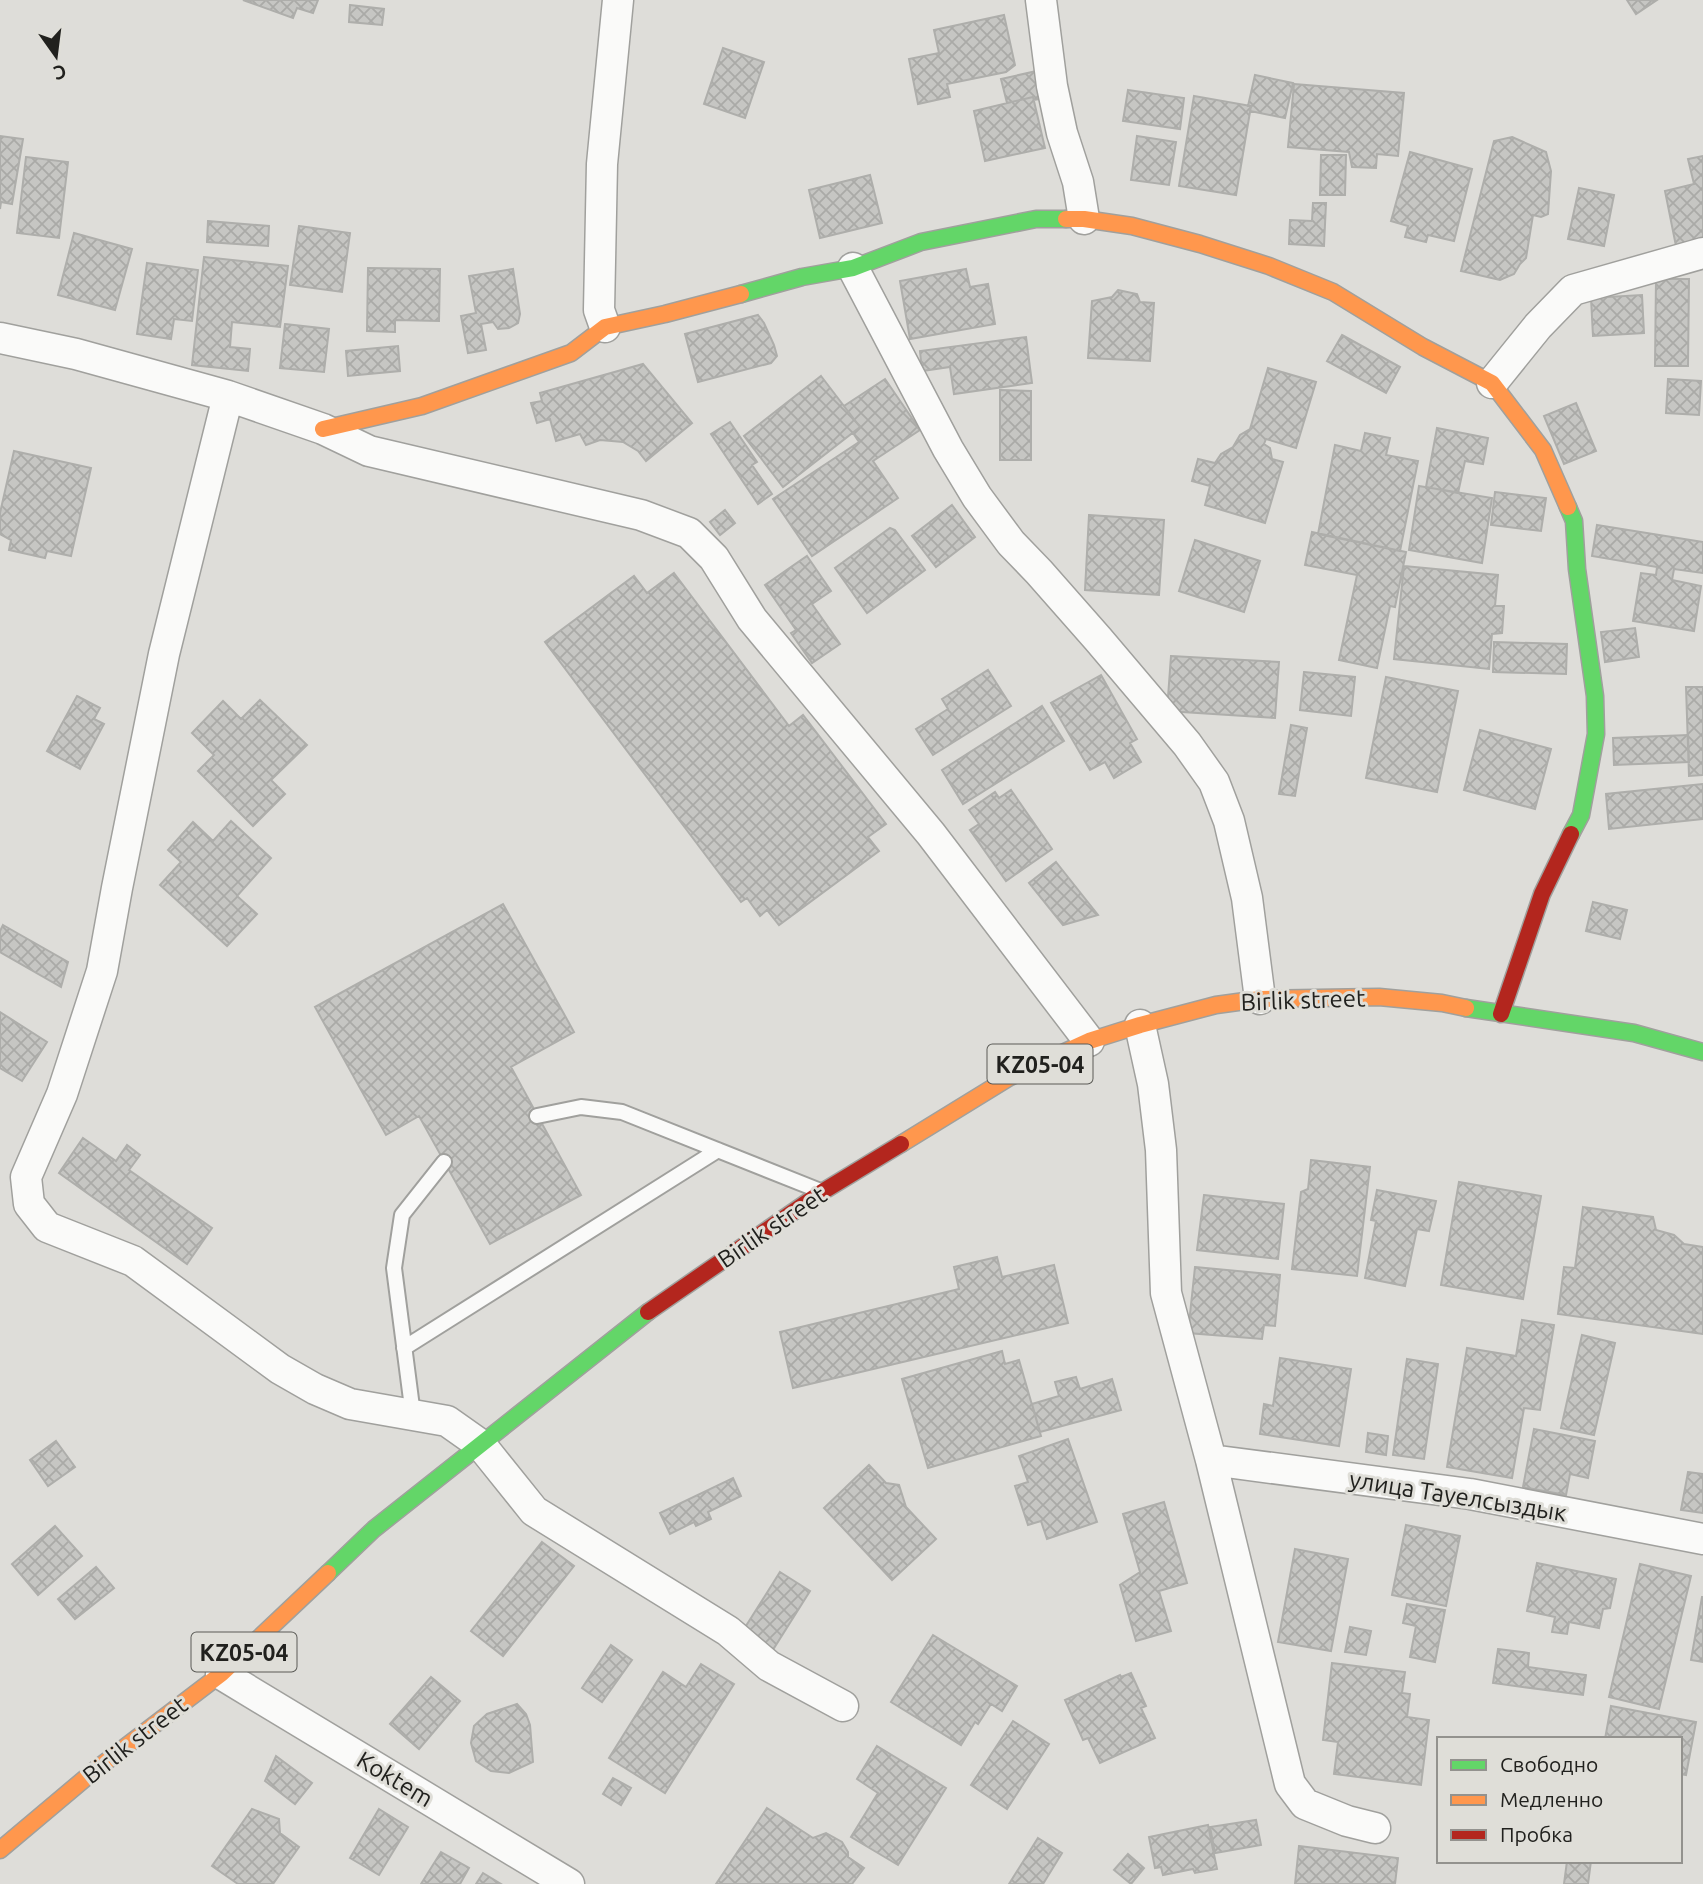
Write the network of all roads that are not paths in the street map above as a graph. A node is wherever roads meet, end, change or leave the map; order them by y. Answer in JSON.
{"nodes":[{"id":1,"x":618,"y":0,"type":"edge"},
{"id":2,"x":1041,"y":0,"type":"edge"},
{"id":3,"x":1084,"y":219,"type":"junction"},
{"id":4,"x":1703,"y":253,"type":"edge"},
{"id":5,"x":853,"y":268,"type":"junction"},
{"id":6,"x":605,"y":327,"type":"junction"},
{"id":7,"x":0,"y":338,"type":"edge"},
{"id":8,"x":1492,"y":383,"type":"junction"},
{"id":9,"x":228,"y":396,"type":"junction"},
{"id":10,"x":323,"y":429,"type":"junction"},
{"id":11,"x":1260,"y":999,"type":"junction"},
{"id":12,"x":1501,"y":1014,"type":"junction"},
{"id":13,"x":1140,"y":1025,"type":"junction"},
{"id":14,"x":1089,"y":1041,"type":"junction"},
{"id":15,"x":1703,"y":1052,"type":"edge"},
{"id":16,"x":537,"y":1116,"type":"dead end"},
{"id":17,"x":718,"y":1150,"type":"junction"},
{"id":18,"x":444,"y":1162,"type":"dead end"},
{"id":19,"x":822,"y":1192,"type":"junction"},
{"id":20,"x":404,"y":1348,"type":"junction"},
{"id":21,"x":413,"y":1415,"type":"junction"},
{"id":22,"x":481,"y":1445,"type":"junction"},
{"id":23,"x":1211,"y":1460,"type":"junction"},
{"id":24,"x":1703,"y":1539,"type":"edge"},
{"id":25,"x":221,"y":1674,"type":"junction"},
{"id":26,"x":843,"y":1706,"type":"dead end"},
{"id":27,"x":1375,"y":1828,"type":"dead end"},
{"id":28,"x":0,"y":1850,"type":"edge"},
{"id":29,"x":569,"y":1884,"type":"edge"}],
"edges":[{"from":1,"to":6,"type":"street"},
{"from":2,"to":3,"type":"street"},
{"from":3,"to":5,"type":"main road"},
{"from":3,"to":8,"type":"main road"},
{"from":4,"to":8,"type":"street"},
{"from":5,"to":6,"type":"main road"},
{"from":5,"to":11,"type":"street"},
{"from":6,"to":10,"type":"main road"},
{"from":7,"to":9,"type":"street"},
{"from":8,"to":12,"type":"main road"},
{"from":9,"to":10,"type":"street"},
{"from":9,"to":21,"type":"street"},
{"from":10,"to":14,"type":"street"},
{"from":11,"to":12,"type":"main road","name":"Birlik street","number":"KZ05-04"},
{"from":11,"to":13,"type":"main road","name":"Birlik street","number":"KZ05-04"},
{"from":12,"to":15,"type":"main road","name":"Birlik street","number":"KZ05-04"},
{"from":13,"to":14,"type":"main road","name":"Birlik street","number":"KZ05-04"},
{"from":13,"to":23,"type":"street"},
{"from":14,"to":19,"type":"main road","name":"Birlik street","number":"KZ05-04"},
{"from":16,"to":17,"type":"lane"},
{"from":17,"to":19,"type":"lane"},
{"from":17,"to":20,"type":"lane"},
{"from":18,"to":20,"type":"lane"},
{"from":19,"to":22,"type":"main road","name":"Birlik street","number":"KZ05-04"},
{"from":20,"to":21,"type":"lane"},
{"from":21,"to":22,"type":"street"},
{"from":22,"to":25,"type":"main road","name":"Birlik street","number":"KZ05-04"},
{"from":22,"to":26,"type":"street"},
{"from":23,"to":24,"type":"street","name":"улица Тауелсыздык"},
{"from":23,"to":27,"type":"street"},
{"from":25,"to":28,"type":"main road","name":"Birlik street","number":"KZ05-04"},
{"from":25,"to":29,"type":"street","name":"Koktem"}]}
